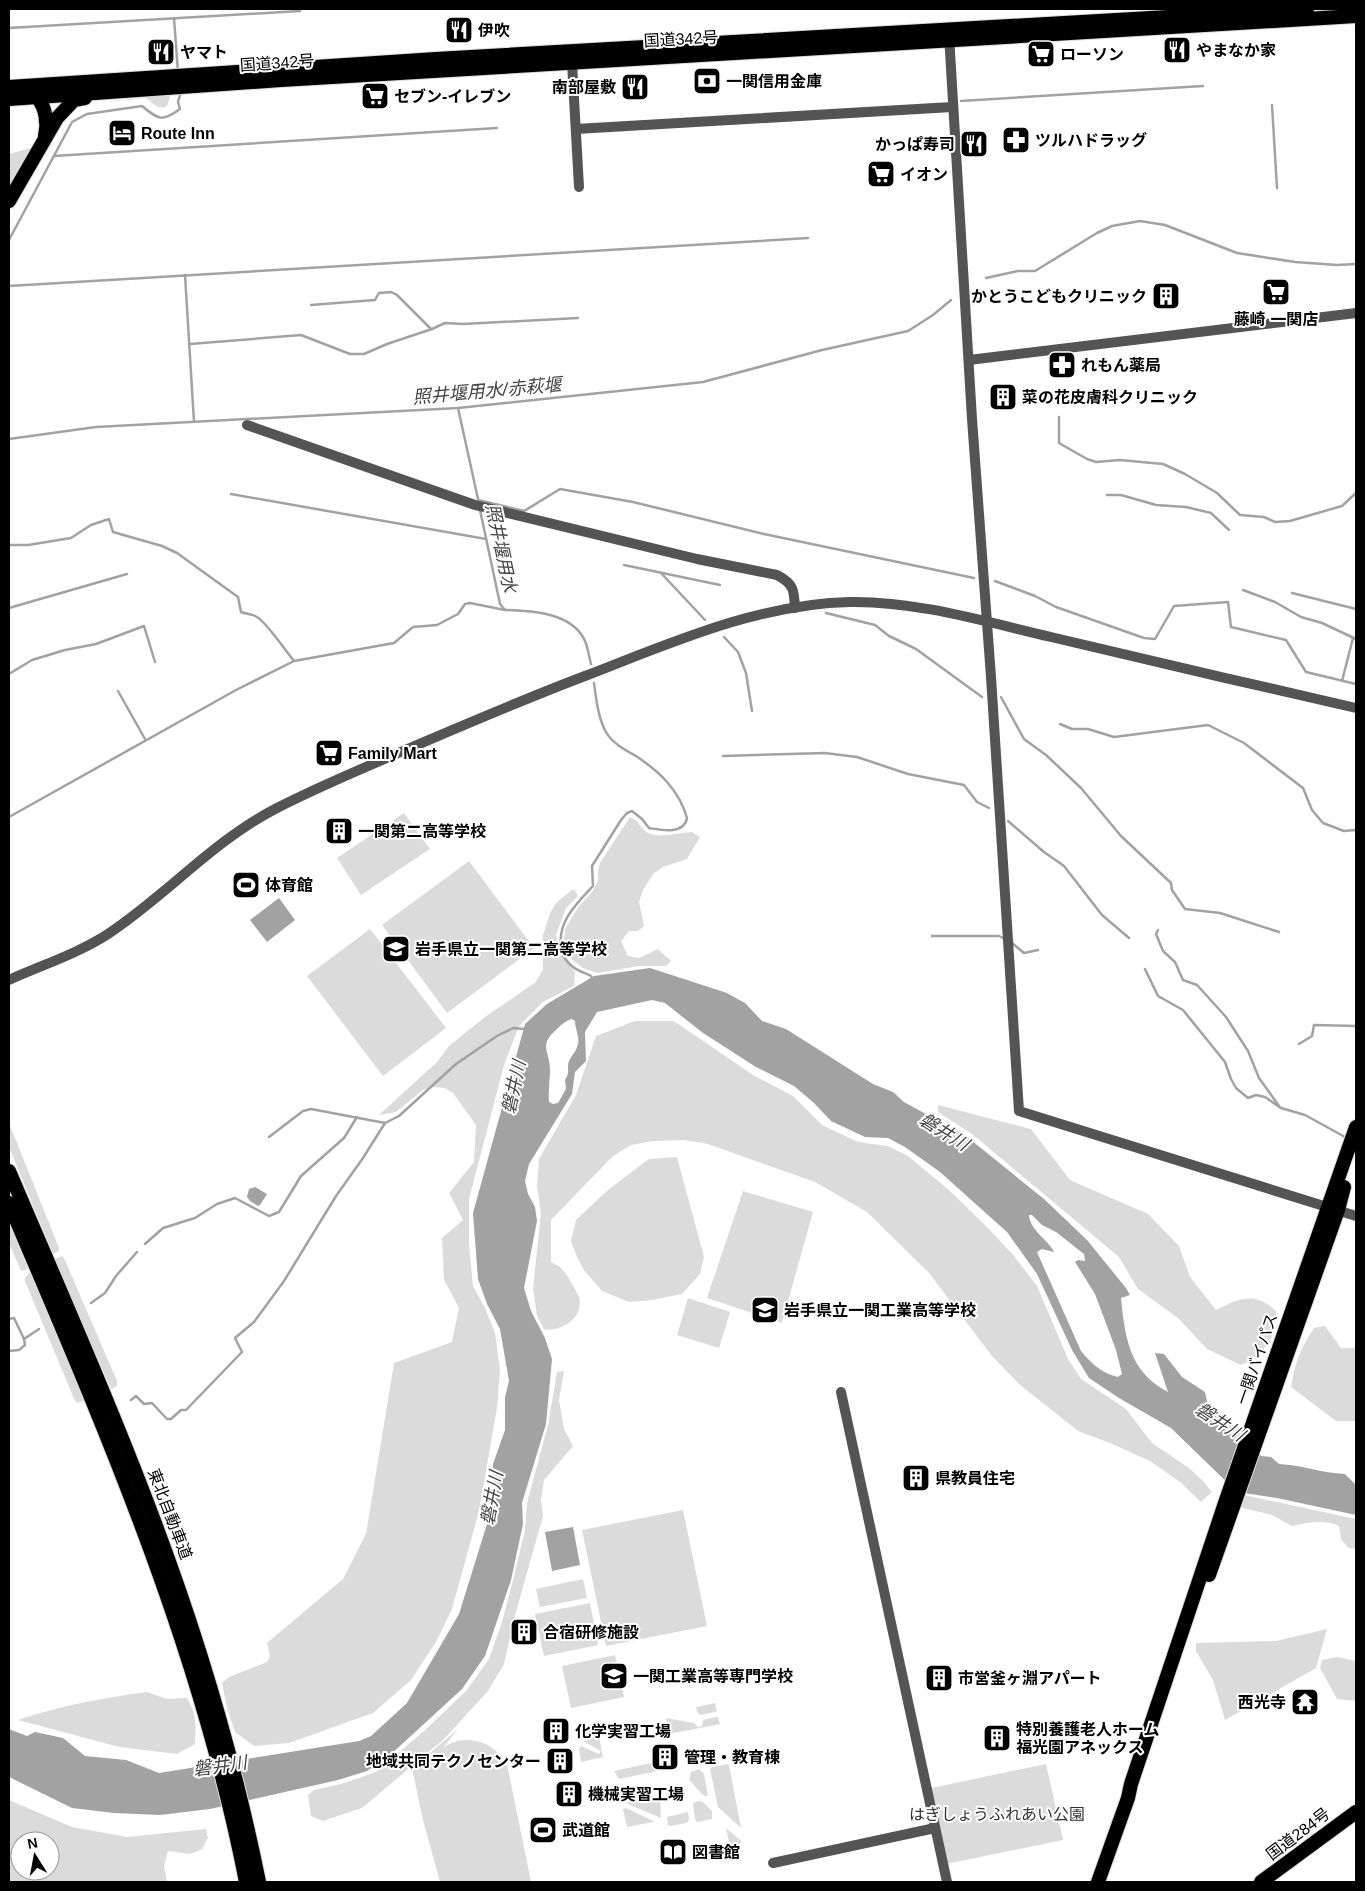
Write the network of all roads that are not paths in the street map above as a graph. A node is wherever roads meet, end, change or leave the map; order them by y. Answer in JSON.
{"nodes":[{"id":1,"x":1307,"y":9,"type":"edge"},
{"id":2,"x":1356,"y":16,"type":"edge"},
{"id":3,"x":949,"y":34,"type":"junction"},
{"id":4,"x":572,"y":63,"type":"junction"},
{"id":5,"x":9,"y":88,"type":"edge"},
{"id":6,"x":143,"y":90,"type":"junction"},
{"id":7,"x":37,"y":97,"type":"junction"},
{"id":8,"x":9,"y":99,"type":"edge"},
{"id":9,"x":952,"y":106,"type":"junction"},
{"id":10,"x":576,"y":128,"type":"junction"},
{"id":11,"x":44,"y":139,"type":"junction"},
{"id":12,"x":579,"y":187,"type":"dead end"},
{"id":13,"x":9,"y":201,"type":"edge"},
{"id":14,"x":1356,"y":313,"type":"edge"},
{"id":15,"x":969,"y":360,"type":"junction"},
{"id":16,"x":247,"y":425,"type":"dead end"},
{"id":17,"x":795,"y":608,"type":"junction"},
{"id":18,"x":986,"y":622,"type":"junction"},
{"id":19,"x":1356,"y":708,"type":"edge"},
{"id":20,"x":9,"y":980,"type":"edge"},
{"id":21,"x":1356,"y":1127,"type":"edge"},
{"id":22,"x":1356,"y":1151,"type":"edge"},
{"id":23,"x":9,"y":1171,"type":"edge"},
{"id":24,"x":9,"y":1203,"type":"edge"},
{"id":25,"x":1334,"y":1209,"type":"junction"},
{"id":26,"x":1356,"y":1216,"type":"edge"},
{"id":27,"x":841,"y":1392,"type":"dead end"},
{"id":28,"x":97,"y":1395,"type":"junction"},
{"id":29,"x":1130,"y":1784,"type":"junction"},
{"id":30,"x":1356,"y":1812,"type":"edge"},
{"id":31,"x":239,"y":1818,"type":"junction"},
{"id":32,"x":936,"y":1828,"type":"junction"},
{"id":33,"x":773,"y":1863,"type":"dead end"},
{"id":34,"x":246,"y":1882,"type":"edge"},
{"id":35,"x":259,"y":1882,"type":"edge"},
{"id":36,"x":947,"y":1882,"type":"edge"},
{"id":37,"x":1092,"y":1882,"type":"edge"},
{"id":38,"x":1098,"y":1882,"type":"edge"},
{"id":39,"x":1261,"y":1882,"type":"edge"}],
"edges":[{"from":1,"to":3,"type":"highway","name":"国道342号"},
{"from":2,"to":3,"type":"highway","name":"国道342号"},
{"from":3,"to":4,"type":"highway","name":"国道342号"},
{"from":3,"to":5,"type":"highway","name":"国道342号"},
{"from":3,"to":9,"type":"street"},
{"from":4,"to":6,"type":"highway","name":"国道342号"},
{"from":4,"to":10,"type":"street"},
{"from":5,"to":7,"type":"highway"},
{"from":6,"to":7,"type":"highway","name":"国道342号"},
{"from":6,"to":11,"type":"highway"},
{"from":7,"to":8,"type":"highway","name":"国道342号"},
{"from":7,"to":11,"type":"highway"},
{"from":9,"to":10,"type":"street"},
{"from":9,"to":15,"type":"street"},
{"from":10,"to":12,"type":"street"},
{"from":11,"to":13,"type":"highway"},
{"from":14,"to":15,"type":"street"},
{"from":15,"to":18,"type":"street"},
{"from":16,"to":17,"type":"street"},
{"from":17,"to":18,"type":"street"},
{"from":17,"to":20,"type":"street"},
{"from":18,"to":19,"type":"street"},
{"from":18,"to":25,"type":"street"},
{"from":21,"to":25,"type":"highway","name":"一関バイパス"},
{"from":22,"to":25,"type":"highway","name":"一関バイパス"},
{"from":23,"to":28,"type":"highway","name":"東北自動車道"},
{"from":24,"to":28,"type":"highway","name":"東北自動車道"},
{"from":25,"to":26,"type":"street"},
{"from":25,"to":29,"type":"highway","name":"一関バイパス"},
{"from":27,"to":32,"type":"street"},
{"from":28,"to":31,"type":"highway","name":"東北自動車道"},
{"from":29,"to":37,"type":"highway","name":"一関バイパス"},
{"from":29,"to":38,"type":"highway","name":"一関バイパス"},
{"from":30,"to":39,"type":"highway","name":"国道284号"},
{"from":31,"to":34,"type":"highway","name":"東北自動車道"},
{"from":31,"to":35,"type":"highway","name":"東北自動車道"},
{"from":32,"to":33,"type":"street"},
{"from":32,"to":36,"type":"street"}]}
